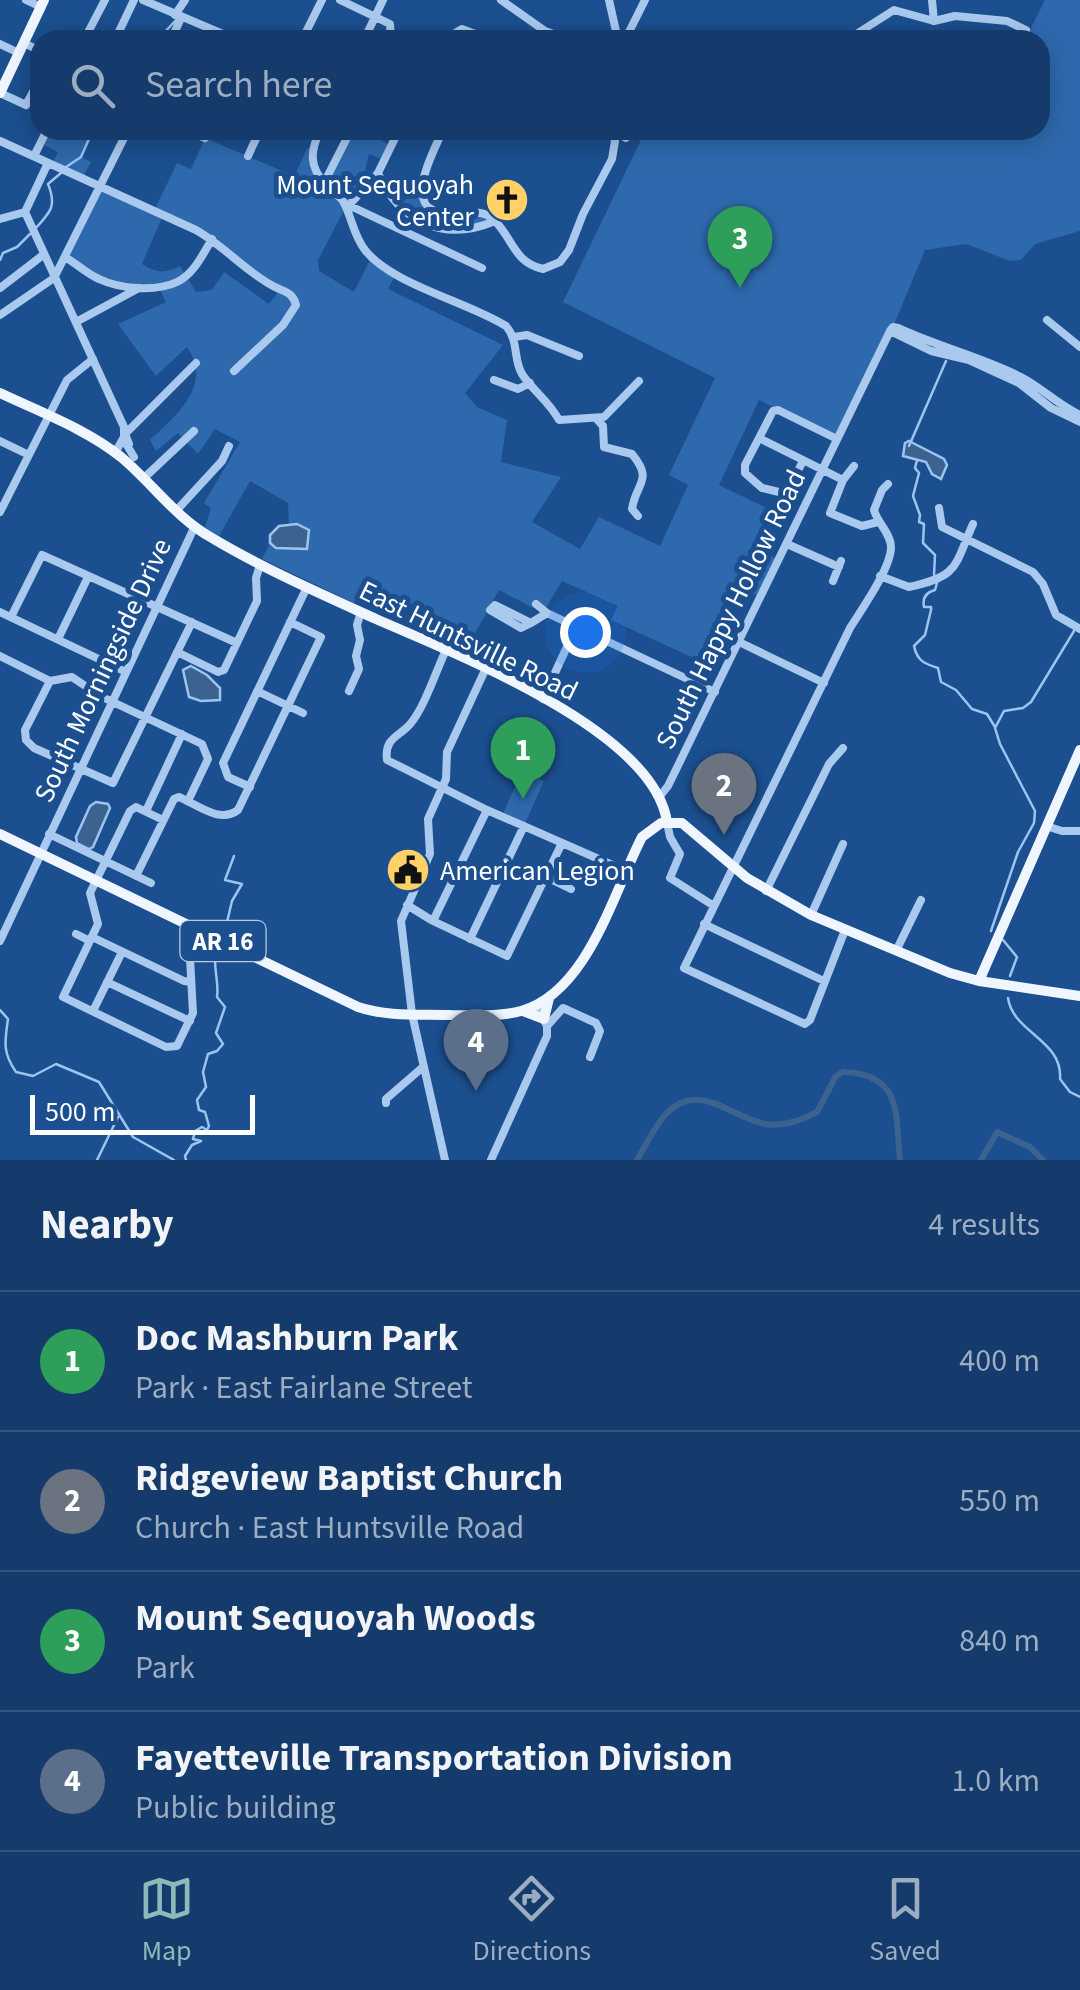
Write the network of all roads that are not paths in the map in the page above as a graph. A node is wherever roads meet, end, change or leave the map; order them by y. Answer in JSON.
{"nodes":[{"id":1,"x":26,"y":0,"type":"edge"},
{"id":2,"x":105,"y":0,"type":"edge"},
{"id":3,"x":134,"y":0,"type":"edge"},
{"id":4,"x":145,"y":0,"type":"edge"},
{"id":5,"x":185,"y":0,"type":"edge"},
{"id":6,"x":322,"y":0,"type":"edge"},
{"id":7,"x":340,"y":0,"type":"edge"},
{"id":8,"x":383,"y":0,"type":"edge"},
{"id":9,"x":501,"y":0,"type":"edge"},
{"id":10,"x":608,"y":0,"type":"edge"},
{"id":11,"x":644,"y":0,"type":"edge"},
{"id":12,"x":932,"y":0,"type":"edge"},
{"id":13,"x":43,"y":4,"type":"edge"},
{"id":14,"x":178,"y":16,"type":"junction"},
{"id":15,"x":375,"y":16,"type":"junction"},
{"id":16,"x":934,"y":21,"type":"junction"},
{"id":17,"x":31,"y":30,"type":"edge"},
{"id":18,"x":89,"y":30,"type":"edge"},
{"id":19,"x":120,"y":30,"type":"edge"},
{"id":20,"x":174,"y":30,"type":"edge"},
{"id":21,"x":216,"y":30,"type":"edge"},
{"id":22,"x":307,"y":30,"type":"edge"},
{"id":23,"x":369,"y":30,"type":"edge"},
{"id":24,"x":393,"y":30,"type":"edge"},
{"id":25,"x":544,"y":30,"type":"edge"},
{"id":26,"x":618,"y":30,"type":"edge"},
{"id":27,"x":628,"y":30,"type":"edge"},
{"id":28,"x":863,"y":30,"type":"edge"},
{"id":29,"x":1026,"y":30,"type":"dead end"},
{"id":30,"x":30,"y":31,"type":"edge"},
{"id":31,"x":0,"y":44,"type":"edge"},
{"id":32,"x":22,"y":48,"type":"junction"},
{"id":33,"x":30,"y":49,"type":"edge"},
{"id":34,"x":1,"y":89,"type":"edge"},
{"id":35,"x":30,"y":101,"type":"edge"},
{"id":36,"x":44,"y":140,"type":"edge"},
{"id":37,"x":120,"y":140,"type":"edge"},
{"id":38,"x":255,"y":140,"type":"edge"},
{"id":39,"x":316,"y":140,"type":"edge"},
{"id":40,"x":346,"y":140,"type":"edge"},
{"id":41,"x":394,"y":140,"type":"edge"},
{"id":42,"x":439,"y":140,"type":"edge"},
{"id":43,"x":614,"y":140,"type":"edge"},
{"id":44,"x":623,"y":140,"type":"edge"},
{"id":45,"x":0,"y":141,"type":"edge"},
{"id":46,"x":615,"y":145,"type":"junction"},
{"id":47,"x":248,"y":156,"type":"dead end"},
{"id":48,"x":40,"y":159,"type":"junction"},
{"id":49,"x":378,"y":173,"type":"junction"},
{"id":50,"x":324,"y":183,"type":"junction"},
{"id":51,"x":100,"y":187,"type":"junction"},
{"id":52,"x":347,"y":204,"type":"junction"},
{"id":53,"x":398,"y":208,"type":"junction"},
{"id":54,"x":25,"y":212,"type":"junction"},
{"id":55,"x":0,"y":219,"type":"edge"},
{"id":56,"x":495,"y":221,"type":"junction"},
{"id":57,"x":404,"y":230,"type":"junction"},
{"id":58,"x":212,"y":239,"type":"junction"},
{"id":59,"x":44,"y":255,"type":"junction"},
{"id":60,"x":65,"y":257,"type":"junction"},
{"id":61,"x":482,"y":268,"type":"dead end"},
{"id":62,"x":54,"y":278,"type":"junction"},
{"id":63,"x":0,"y":288,"type":"edge"},
{"id":64,"x":139,"y":288,"type":"junction"},
{"id":65,"x":0,"y":315,"type":"edge"},
{"id":66,"x":1047,"y":320,"type":"dead end"},
{"id":67,"x":76,"y":322,"type":"junction"},
{"id":68,"x":514,"y":337,"type":"junction"},
{"id":69,"x":1080,"y":346,"type":"edge"},
{"id":70,"x":579,"y":356,"type":"dead end"},
{"id":71,"x":94,"y":359,"type":"junction"},
{"id":72,"x":196,"y":363,"type":"dead end"},
{"id":73,"x":234,"y":371,"type":"dead end"},
{"id":74,"x":494,"y":380,"type":"dead end"},
{"id":75,"x":639,"y":381,"type":"dead end"},
{"id":76,"x":530,"y":383,"type":"junction"},
{"id":77,"x":0,"y":393,"type":"edge"},
{"id":78,"x":50,"y":416,"type":"junction"},
{"id":79,"x":596,"y":418,"type":"junction"},
{"id":80,"x":1080,"y":418,"type":"edge"},
{"id":81,"x":194,"y":431,"type":"dead end"},
{"id":82,"x":125,"y":434,"type":"junction"},
{"id":83,"x":760,"y":439,"type":"junction"},
{"id":84,"x":838,"y":440,"type":"junction"},
{"id":85,"x":0,"y":441,"type":"edge"},
{"id":86,"x":229,"y":446,"type":"dead end"},
{"id":87,"x":122,"y":447,"type":"junction"},
{"id":88,"x":29,"y":455,"type":"junction"},
{"id":89,"x":134,"y":456,"type":"dead end"},
{"id":90,"x":732,"y":459,"type":"dead end"},
{"id":91,"x":803,"y":461,"type":"junction"},
{"id":92,"x":745,"y":465,"type":"junction"},
{"id":93,"x":854,"y":466,"type":"dead end"},
{"id":94,"x":822,"y":470,"type":"junction"},
{"id":95,"x":144,"y":478,"type":"junction"},
{"id":96,"x":843,"y":480,"type":"junction"},
{"id":97,"x":888,"y":484,"type":"dead end"},
{"id":98,"x":783,"y":492,"type":"junction"},
{"id":99,"x":939,"y":508,"type":"dead end"},
{"id":100,"x":176,"y":511,"type":"junction"},
{"id":101,"x":0,"y":512,"type":"edge"},
{"id":102,"x":778,"y":512,"type":"dead end"},
{"id":103,"x":638,"y":516,"type":"dead end"},
{"id":104,"x":878,"y":522,"type":"junction"},
{"id":105,"x":973,"y":524,"type":"dead end"},
{"id":106,"x":194,"y":528,"type":"junction"},
{"id":107,"x":968,"y":540,"type":"junction"},
{"id":108,"x":787,"y":544,"type":"junction"},
{"id":109,"x":260,"y":565,"type":"junction"},
{"id":110,"x":880,"y":576,"type":"junction"},
{"id":111,"x":88,"y":577,"type":"junction"},
{"id":112,"x":833,"y":581,"type":"dead end"},
{"id":113,"x":306,"y":586,"type":"junction"},
{"id":114,"x":536,"y":604,"type":"dead end"},
{"id":115,"x":157,"y":605,"type":"junction"},
{"id":116,"x":0,"y":612,"type":"edge"},
{"id":117,"x":361,"y":612,"type":"junction"},
{"id":118,"x":547,"y":613,"type":"junction"},
{"id":119,"x":11,"y":617,"type":"junction"},
{"id":120,"x":192,"y":622,"type":"junction"},
{"id":121,"x":290,"y":622,"type":"junction"},
{"id":122,"x":531,"y":624,"type":"junction"},
{"id":123,"x":576,"y":627,"type":"junction"},
{"id":124,"x":1076,"y":627,"type":"edge"},
{"id":125,"x":58,"y":639,"type":"junction"},
{"id":126,"x":740,"y":642,"type":"junction"},
{"id":127,"x":237,"y":643,"type":"junction"},
{"id":128,"x":446,"y":650,"type":"junction"},
{"id":129,"x":177,"y":652,"type":"junction"},
{"id":130,"x":0,"y":656,"type":"edge"},
{"id":131,"x":486,"y":668,"type":"junction"},
{"id":132,"x":126,"y":672,"type":"junction"},
{"id":133,"x":50,"y":680,"type":"junction"},
{"id":134,"x":824,"y":683,"type":"junction"},
{"id":135,"x":349,"y":690,"type":"dead end"},
{"id":136,"x":257,"y":691,"type":"junction"},
{"id":137,"x":714,"y":692,"type":"junction"},
{"id":138,"x":543,"y":699,"type":"junction"},
{"id":139,"x":111,"y":701,"type":"junction"},
{"id":140,"x":288,"y":706,"type":"junction"},
{"id":141,"x":303,"y":713,"type":"dead end"},
{"id":142,"x":146,"y":718,"type":"junction"},
{"id":143,"x":182,"y":734,"type":"junction"},
{"id":144,"x":843,"y":748,"type":"dead end"},
{"id":145,"x":1079,"y":754,"type":"edge"},
{"id":146,"x":79,"y":769,"type":"junction"},
{"id":147,"x":250,"y":788,"type":"junction"},
{"id":148,"x":442,"y":788,"type":"junction"},
{"id":149,"x":660,"y":796,"type":"junction"},
{"id":150,"x":188,"y":801,"type":"junction"},
{"id":151,"x":487,"y":810,"type":"junction"},
{"id":152,"x":146,"y":811,"type":"junction"},
{"id":153,"x":164,"y":820,"type":"junction"},
{"id":154,"x":667,"y":822,"type":"junction"},
{"id":155,"x":524,"y":826,"type":"junction"},
{"id":156,"x":1046,"y":826,"type":"junction"},
{"id":157,"x":1080,"y":830,"type":"edge"},
{"id":158,"x":0,"y":834,"type":"edge"},
{"id":159,"x":49,"y":834,"type":"junction"},
{"id":160,"x":562,"y":843,"type":"junction"},
{"id":161,"x":844,"y":844,"type":"dead end"},
{"id":162,"x":40,"y":853,"type":"junction"},
{"id":163,"x":106,"y":862,"type":"junction"},
{"id":164,"x":733,"y":867,"type":"junction"},
{"id":165,"x":626,"y":871,"type":"junction"},
{"id":166,"x":136,"y":876,"type":"junction"},
{"id":167,"x":546,"y":877,"type":"junction"},
{"id":168,"x":96,"y":880,"type":"junction"},
{"id":169,"x":151,"y":883,"type":"dead end"},
{"id":170,"x":571,"y":888,"type":"dead end"},
{"id":171,"x":766,"y":891,"type":"junction"},
{"id":172,"x":921,"y":900,"type":"dead end"},
{"id":173,"x":407,"y":904,"type":"junction"},
{"id":174,"x":714,"y":906,"type":"junction"},
{"id":175,"x":811,"y":915,"type":"junction"},
{"id":176,"x":433,"y":921,"type":"junction"},
{"id":177,"x":704,"y":924,"type":"junction"},
{"id":178,"x":845,"y":930,"type":"junction"},
{"id":179,"x":203,"y":931,"type":"junction"},
{"id":180,"x":76,"y":934,"type":"dead end"},
{"id":181,"x":470,"y":938,"type":"junction"},
{"id":182,"x":91,"y":939,"type":"junction"},
{"id":183,"x":0,"y":941,"type":"edge"},
{"id":184,"x":991,"y":949,"type":"junction"},
{"id":185,"x":896,"y":951,"type":"junction"},
{"id":186,"x":122,"y":952,"type":"junction"},
{"id":187,"x":950,"y":973,"type":"junction"},
{"id":188,"x":979,"y":981,"type":"junction"},
{"id":189,"x":107,"y":982,"type":"junction"},
{"id":190,"x":191,"y":982,"type":"junction"},
{"id":191,"x":824,"y":982,"type":"junction"},
{"id":192,"x":1080,"y":996,"type":"edge"},
{"id":193,"x":549,"y":997,"type":"junction"},
{"id":194,"x":536,"y":1004,"type":"junction"},
{"id":195,"x":522,"y":1010,"type":"junction"},
{"id":196,"x":93,"y":1012,"type":"junction"},
{"id":197,"x":412,"y":1014,"type":"junction"},
{"id":198,"x":432,"y":1014,"type":"junction"},
{"id":199,"x":190,"y":1021,"type":"junction"},
{"id":200,"x":545,"y":1022,"type":"junction"},
{"id":201,"x":416,"y":1034,"type":"junction"},
{"id":202,"x":590,"y":1057,"type":"dead end"},
{"id":203,"x":423,"y":1067,"type":"junction"},
{"id":204,"x":386,"y":1103,"type":"dead end"},
{"id":205,"x":444,"y":1160,"type":"edge"},
{"id":206,"x":491,"y":1160,"type":"edge"}],
"edges":[{"from":1,"to":13,"type":"street"},
{"from":2,"to":18,"type":"street"},
{"from":3,"to":19,"type":"street"},
{"from":4,"to":14,"type":"street"},
{"from":5,"to":14,"type":"street"},
{"from":6,"to":22,"type":"street"},
{"from":7,"to":15,"type":"street"},
{"from":8,"to":15,"type":"street"},
{"from":9,"to":25,"type":"street"},
{"from":10,"to":26,"type":"street"},
{"from":11,"to":27,"type":"street"},
{"from":12,"to":16,"type":"street"},
{"from":13,"to":17,"type":"main road"},
{"from":14,"to":20,"type":"street"},
{"from":14,"to":21,"type":"street"},
{"from":15,"to":23,"type":"street"},
{"from":15,"to":24,"type":"street"},
{"from":16,"to":28,"type":"street"},
{"from":16,"to":29,"type":"street"},
{"from":30,"to":32,"type":"main road"},
{"from":31,"to":32,"type":"street"},
{"from":32,"to":33,"type":"street"},
{"from":32,"to":34,"type":"main road"},
{"from":34,"to":35,"type":"street"},
{"from":36,"to":48,"type":"street"},
{"from":37,"to":51,"type":"street"},
{"from":38,"to":47,"type":"street"},
{"from":39,"to":50,"type":"street"},
{"from":40,"to":50,"type":"street"},
{"from":41,"to":49,"type":"street"},
{"from":42,"to":56,"type":"street"},
{"from":43,"to":46,"type":"street"},
{"from":44,"to":46,"type":"street"},
{"from":45,"to":48,"type":"street"},
{"from":46,"to":56,"type":"street"},
{"from":48,"to":51,"type":"street"},
{"from":48,"to":54,"type":"street"},
{"from":49,"to":52,"type":"street"},
{"from":49,"to":53,"type":"street"},
{"from":50,"to":52,"type":"street"},
{"from":51,"to":58,"type":"street"},
{"from":51,"to":60,"type":"street"},
{"from":52,"to":57,"type":"street"},
{"from":52,"to":68,"type":"street"},
{"from":53,"to":56,"type":"street"},
{"from":53,"to":57,"type":"street"},
{"from":54,"to":55,"type":"street"},
{"from":54,"to":59,"type":"street"},
{"from":57,"to":61,"type":"street"},
{"from":58,"to":64,"type":"street"},
{"from":58,"to":73,"type":"street"},
{"from":59,"to":62,"type":"street"},
{"from":59,"to":63,"type":"street"},
{"from":60,"to":62,"type":"street"},
{"from":60,"to":64,"type":"street"},
{"from":62,"to":65,"type":"street"},
{"from":62,"to":67,"type":"street"},
{"from":64,"to":67,"type":"street"},
{"from":66,"to":69,"type":"street"},
{"from":67,"to":71,"type":"street"},
{"from":68,"to":70,"type":"street"},
{"from":68,"to":76,"type":"street"},
{"from":71,"to":78,"type":"street"},
{"from":71,"to":82,"type":"street"},
{"from":72,"to":82,"type":"street"},
{"from":74,"to":76,"type":"street"},
{"from":75,"to":79,"type":"street"},
{"from":76,"to":79,"type":"street"},
{"from":77,"to":78,"type":"main road","name":"East Huntsville Road"},
{"from":78,"to":87,"type":"main road","name":"East Huntsville Road"},
{"from":78,"to":88,"type":"street"},
{"from":79,"to":103,"type":"street"},
{"from":80,"to":84,"type":"street","name":"South Happy Hollow Road"},
{"from":81,"to":95,"type":"street"},
{"from":82,"to":87,"type":"street"},
{"from":83,"to":84,"type":"street"},
{"from":83,"to":91,"type":"street"},
{"from":83,"to":92,"type":"street"},
{"from":84,"to":94,"type":"street","name":"South Happy Hollow Road"},
{"from":85,"to":88,"type":"street"},
{"from":86,"to":100,"type":"street"},
{"from":87,"to":89,"type":"street"},
{"from":87,"to":95,"type":"main road","name":"East Huntsville Road"},
{"from":88,"to":101,"type":"street"},
{"from":90,"to":92,"type":"street"},
{"from":91,"to":94,"type":"street"},
{"from":91,"to":98,"type":"street"},
{"from":92,"to":98,"type":"street"},
{"from":93,"to":96,"type":"street"},
{"from":94,"to":96,"type":"street"},
{"from":94,"to":108,"type":"street","name":"South Happy Hollow Road"},
{"from":95,"to":100,"type":"main road","name":"East Huntsville Road"},
{"from":96,"to":104,"type":"street"},
{"from":97,"to":104,"type":"street"},
{"from":98,"to":102,"type":"street"},
{"from":99,"to":107,"type":"street"},
{"from":100,"to":106,"type":"main road","name":"East Huntsville Road"},
{"from":104,"to":110,"type":"street"},
{"from":105,"to":107,"type":"street"},
{"from":106,"to":109,"type":"main road","name":"East Huntsville Road"},
{"from":106,"to":115,"type":"street","name":"South Morningside Drive"},
{"from":107,"to":110,"type":"street"},
{"from":107,"to":124,"type":"street"},
{"from":108,"to":112,"type":"street"},
{"from":108,"to":126,"type":"street","name":"South Happy Hollow Road"},
{"from":109,"to":113,"type":"main road","name":"East Huntsville Road"},
{"from":109,"to":127,"type":"street"},
{"from":110,"to":134,"type":"street"},
{"from":111,"to":115,"type":"street"},
{"from":111,"to":119,"type":"street"},
{"from":111,"to":125,"type":"street"},
{"from":113,"to":117,"type":"main road","name":"East Huntsville Road"},
{"from":113,"to":121,"type":"street"},
{"from":114,"to":118,"type":"street"},
{"from":115,"to":120,"type":"street"},
{"from":115,"to":132,"type":"street","name":"South Morningside Drive"},
{"from":116,"to":119,"type":"street"},
{"from":117,"to":128,"type":"main road","name":"East Huntsville Road"},
{"from":117,"to":135,"type":"street"},
{"from":118,"to":122,"type":"street"},
{"from":118,"to":123,"type":"street"},
{"from":119,"to":125,"type":"street"},
{"from":120,"to":127,"type":"street"},
{"from":120,"to":129,"type":"street"},
{"from":121,"to":136,"type":"street"},
{"from":121,"to":140,"type":"street"},
{"from":122,"to":122,"type":"street"},
{"from":123,"to":137,"type":"street"},
{"from":123,"to":138,"type":"street"},
{"from":125,"to":132,"type":"street"},
{"from":126,"to":134,"type":"street"},
{"from":126,"to":137,"type":"street","name":"South Happy Hollow Road"},
{"from":127,"to":129,"type":"street"},
{"from":128,"to":131,"type":"main road","name":"East Huntsville Road"},
{"from":128,"to":148,"type":"street"},
{"from":129,"to":142,"type":"street"},
{"from":130,"to":133,"type":"street"},
{"from":131,"to":138,"type":"main road","name":"East Huntsville Road"},
{"from":131,"to":148,"type":"street"},
{"from":132,"to":139,"type":"street","name":"South Morningside Drive"},
{"from":133,"to":139,"type":"street"},
{"from":133,"to":146,"type":"street"},
{"from":134,"to":164,"type":"street"},
{"from":136,"to":140,"type":"street"},
{"from":136,"to":147,"type":"street"},
{"from":137,"to":149,"type":"street","name":"South Happy Hollow Road"},
{"from":138,"to":149,"type":"main road","name":"East Huntsville Road"},
{"from":139,"to":142,"type":"street"},
{"from":139,"to":146,"type":"street","name":"South Morningside Drive"},
{"from":140,"to":141,"type":"street"},
{"from":140,"to":147,"type":"street"},
{"from":142,"to":143,"type":"street"},
{"from":142,"to":146,"type":"street"},
{"from":143,"to":150,"type":"street"},
{"from":143,"to":152,"type":"street"},
{"from":144,"to":171,"type":"street"},
{"from":145,"to":156,"type":"main road"},
{"from":146,"to":159,"type":"street","name":"South Morningside Drive"},
{"from":147,"to":150,"type":"street"},
{"from":148,"to":151,"type":"street"},
{"from":148,"to":173,"type":"street"},
{"from":149,"to":154,"type":"main road","name":"East Huntsville Road"},
{"from":150,"to":153,"type":"street"},
{"from":151,"to":155,"type":"street"},
{"from":151,"to":176,"type":"street"},
{"from":152,"to":153,"type":"street"},
{"from":152,"to":163,"type":"street"},
{"from":153,"to":166,"type":"street"},
{"from":154,"to":164,"type":"main road"},
{"from":154,"to":165,"type":"main road","number":"AR 16"},
{"from":154,"to":174,"type":"street"},
{"from":155,"to":160,"type":"street"},
{"from":155,"to":181,"type":"street"},
{"from":156,"to":157,"type":"street"},
{"from":156,"to":184,"type":"main road"},
{"from":158,"to":162,"type":"main road","number":"AR 16"},
{"from":159,"to":162,"type":"street","name":"South Morningside Drive"},
{"from":159,"to":163,"type":"street"},
{"from":160,"to":165,"type":"street"},
{"from":160,"to":167,"type":"street"},
{"from":161,"to":175,"type":"street"},
{"from":162,"to":168,"type":"main road","number":"AR 16"},
{"from":162,"to":183,"type":"street","name":"South Morningside Drive"},
{"from":163,"to":166,"type":"street"},
{"from":163,"to":168,"type":"street"},
{"from":164,"to":171,"type":"main road"},
{"from":164,"to":174,"type":"street"},
{"from":165,"to":193,"type":"main road","number":"AR 16"},
{"from":166,"to":169,"type":"street"},
{"from":167,"to":170,"type":"street"},
{"from":167,"to":181,"type":"street"},
{"from":168,"to":179,"type":"main road","number":"AR 16"},
{"from":168,"to":182,"type":"street"},
{"from":171,"to":175,"type":"main road"},
{"from":172,"to":185,"type":"street"},
{"from":173,"to":176,"type":"street"},
{"from":173,"to":197,"type":"street"},
{"from":174,"to":177,"type":"street"},
{"from":175,"to":178,"type":"main road"},
{"from":176,"to":181,"type":"street"},
{"from":177,"to":191,"type":"street"},
{"from":177,"to":191,"type":"street"},
{"from":178,"to":185,"type":"main road"},
{"from":178,"to":191,"type":"street"},
{"from":179,"to":190,"type":"street"},
{"from":179,"to":197,"type":"main road","number":"AR 16"},
{"from":180,"to":182,"type":"street"},
{"from":182,"to":186,"type":"street"},
{"from":182,"to":196,"type":"street"},
{"from":184,"to":187,"type":"main road"},
{"from":184,"to":188,"type":"main road"},
{"from":185,"to":187,"type":"main road"},
{"from":186,"to":189,"type":"street"},
{"from":186,"to":190,"type":"street"},
{"from":187,"to":188,"type":"main road"},
{"from":188,"to":192,"type":"main road"},
{"from":189,"to":196,"type":"street"},
{"from":189,"to":199,"type":"street"},
{"from":190,"to":199,"type":"street"},
{"from":193,"to":194,"type":"main road","number":"AR 16"},
{"from":193,"to":200,"type":"main road"},
{"from":194,"to":195,"type":"main road","number":"AR 16"},
{"from":194,"to":200,"type":"street"},
{"from":195,"to":198,"type":"main road","number":"AR 16"},
{"from":195,"to":200,"type":"main road"},
{"from":196,"to":199,"type":"street"},
{"from":197,"to":198,"type":"main road","number":"AR 16"},
{"from":197,"to":201,"type":"street"},
{"from":198,"to":201,"type":"street"},
{"from":200,"to":202,"type":"street"},
{"from":200,"to":206,"type":"street"},
{"from":201,"to":203,"type":"street"},
{"from":203,"to":204,"type":"street"},
{"from":203,"to":205,"type":"street"}]}
